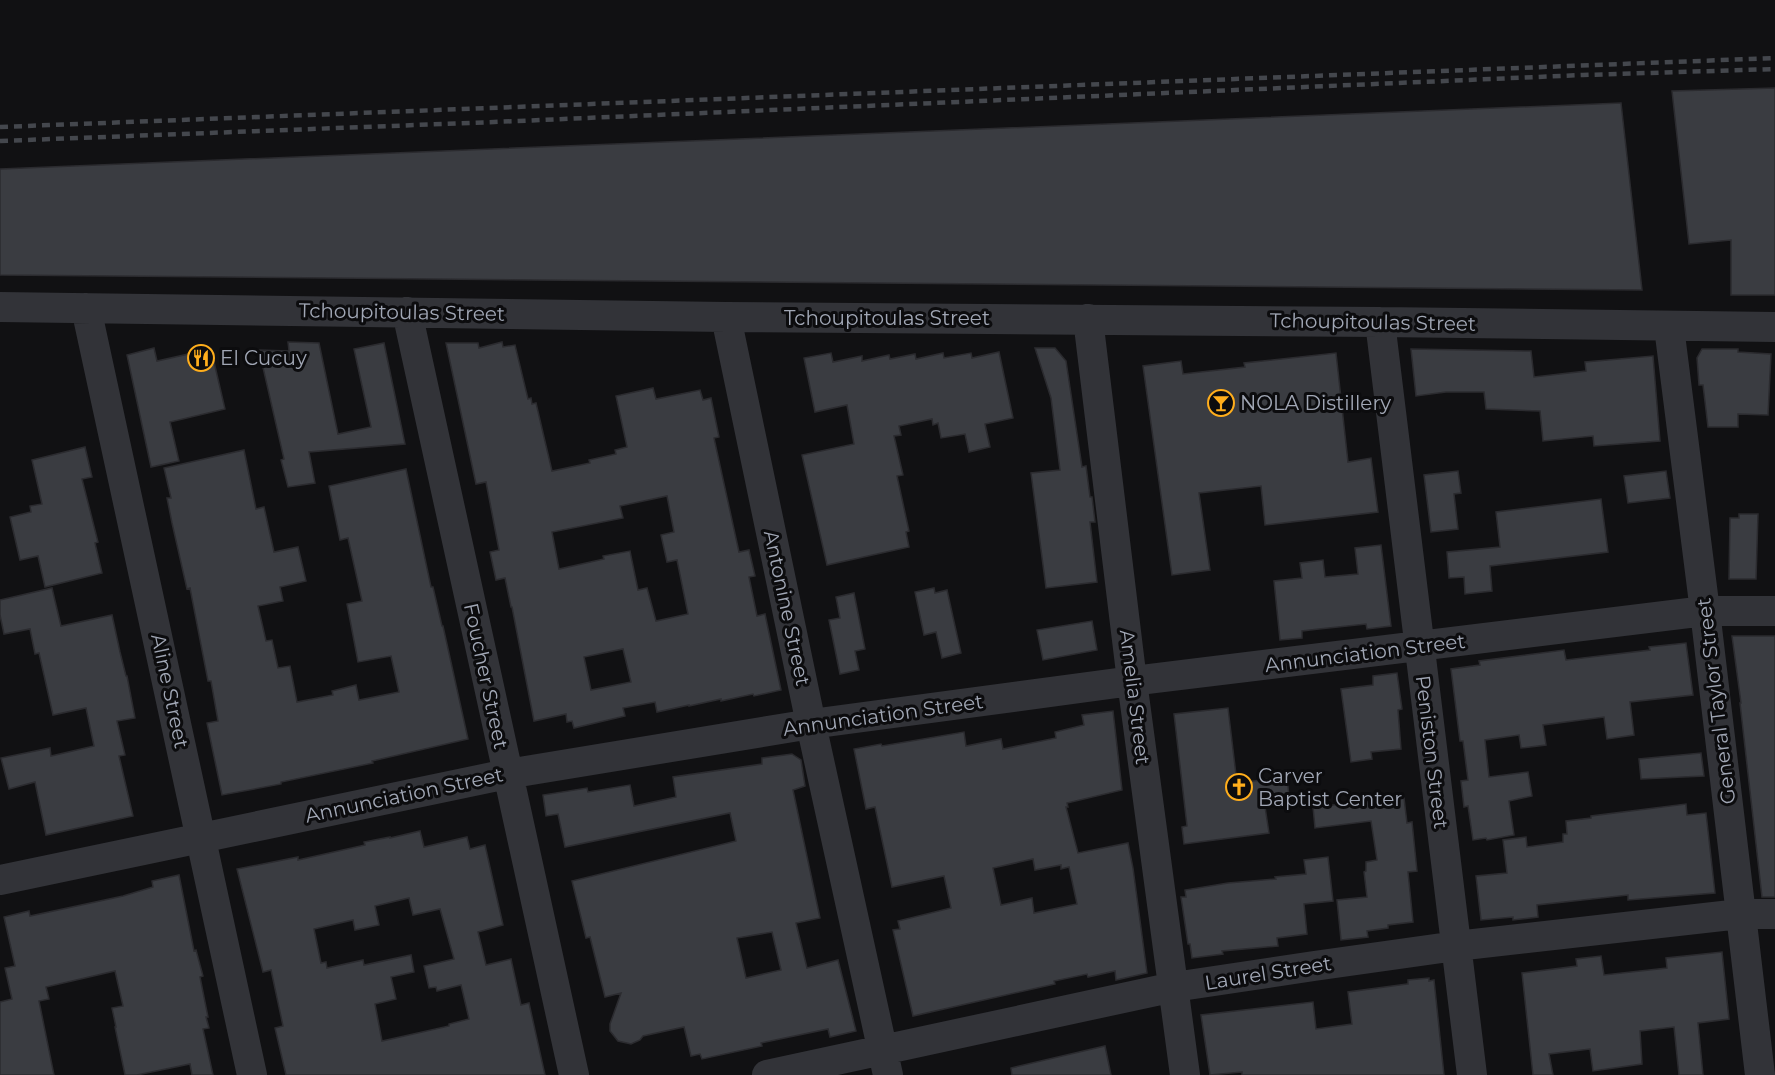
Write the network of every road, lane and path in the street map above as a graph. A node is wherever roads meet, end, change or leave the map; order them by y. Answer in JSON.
{"nodes":[{"id":1,"x":0,"y":307,"type":"edge"},
{"id":2,"x":86,"y":308,"type":"junction"},
{"id":3,"x":407,"y":312,"type":"junction"},
{"id":4,"x":726,"y":317,"type":"junction"},
{"id":5,"x":1088,"y":319,"type":"junction"},
{"id":6,"x":1380,"y":322,"type":"junction"},
{"id":7,"x":1669,"y":327,"type":"junction"},
{"id":8,"x":1775,"y":327,"type":"edge"},
{"id":9,"x":1706,"y":611,"type":"junction"},
{"id":10,"x":1775,"y":611,"type":"edge"},
{"id":11,"x":1419,"y":647,"type":"junction"},
{"id":12,"x":1132,"y":681,"type":"junction"},
{"id":13,"x":811,"y":724,"type":"junction"},
{"id":14,"x":507,"y":774,"type":"junction"},
{"id":15,"x":202,"y":837,"type":"junction"},
{"id":16,"x":0,"y":880,"type":"edge"},
{"id":17,"x":1740,"y":914,"type":"junction"},
{"id":18,"x":1775,"y":914,"type":"edge"},
{"id":19,"x":1456,"y":946,"type":"junction"},
{"id":20,"x":1174,"y":987,"type":"junction"},
{"id":21,"x":885,"y":1063,"type":"edge"},
{"id":22,"x":252,"y":1075,"type":"edge"},
{"id":23,"x":574,"y":1075,"type":"edge"},
{"id":24,"x":767,"y":1075,"type":"edge"},
{"id":25,"x":1185,"y":1075,"type":"edge"},
{"id":26,"x":1472,"y":1075,"type":"edge"},
{"id":27,"x":1760,"y":1075,"type":"edge"}],
"edges":[{"from":1,"to":2,"type":"street","name":"Tchoupitoulas Street"},
{"from":2,"to":3,"type":"street","name":"Tchoupitoulas Street"},
{"from":2,"to":15,"type":"street","name":"Aline Street"},
{"from":3,"to":4,"type":"street","name":"Tchoupitoulas Street"},
{"from":3,"to":14,"type":"street","name":"Foucher Street"},
{"from":4,"to":5,"type":"street","name":"Tchoupitoulas Street"},
{"from":4,"to":13,"type":"street","name":"Antonine Street"},
{"from":5,"to":6,"type":"street","name":"Tchoupitoulas Street"},
{"from":5,"to":12,"type":"street","name":"Amelia Street"},
{"from":6,"to":7,"type":"street","name":"Tchoupitoulas Street"},
{"from":6,"to":11,"type":"street","name":"Peniston Street"},
{"from":7,"to":8,"type":"street","name":"Tchoupitoulas Street"},
{"from":7,"to":9,"type":"street","name":"General Taylor Street"},
{"from":9,"to":10,"type":"street","name":"Annunciation Street"},
{"from":9,"to":11,"type":"street","name":"Annunciation Street"},
{"from":9,"to":17,"type":"street","name":"General Taylor Street"},
{"from":11,"to":12,"type":"street","name":"Annunciation Street"},
{"from":11,"to":19,"type":"street","name":"Peniston Street"},
{"from":12,"to":13,"type":"street","name":"Annunciation Street"},
{"from":12,"to":20,"type":"street","name":"Amelia Street"},
{"from":13,"to":14,"type":"street","name":"Annunciation Street"},
{"from":13,"to":21,"type":"street","name":"Antonine Street"},
{"from":14,"to":15,"type":"street","name":"Annunciation Street"},
{"from":14,"to":23,"type":"street","name":"Foucher Street"},
{"from":15,"to":16,"type":"street","name":"Annunciation Street"},
{"from":15,"to":22,"type":"street","name":"Aline Street"},
{"from":17,"to":18,"type":"street","name":"Laurel Street"},
{"from":17,"to":19,"type":"street","name":"Laurel Street"},
{"from":17,"to":27,"type":"street","name":"General Taylor Street"},
{"from":19,"to":20,"type":"street","name":"Laurel Street"},
{"from":19,"to":26,"type":"street","name":"Peniston Street"},
{"from":20,"to":21,"type":"street","name":"Laurel Street"},
{"from":20,"to":25,"type":"street","name":"Amelia Street"},
{"from":21,"to":24,"type":"street","name":"Laurel Street"}]}
